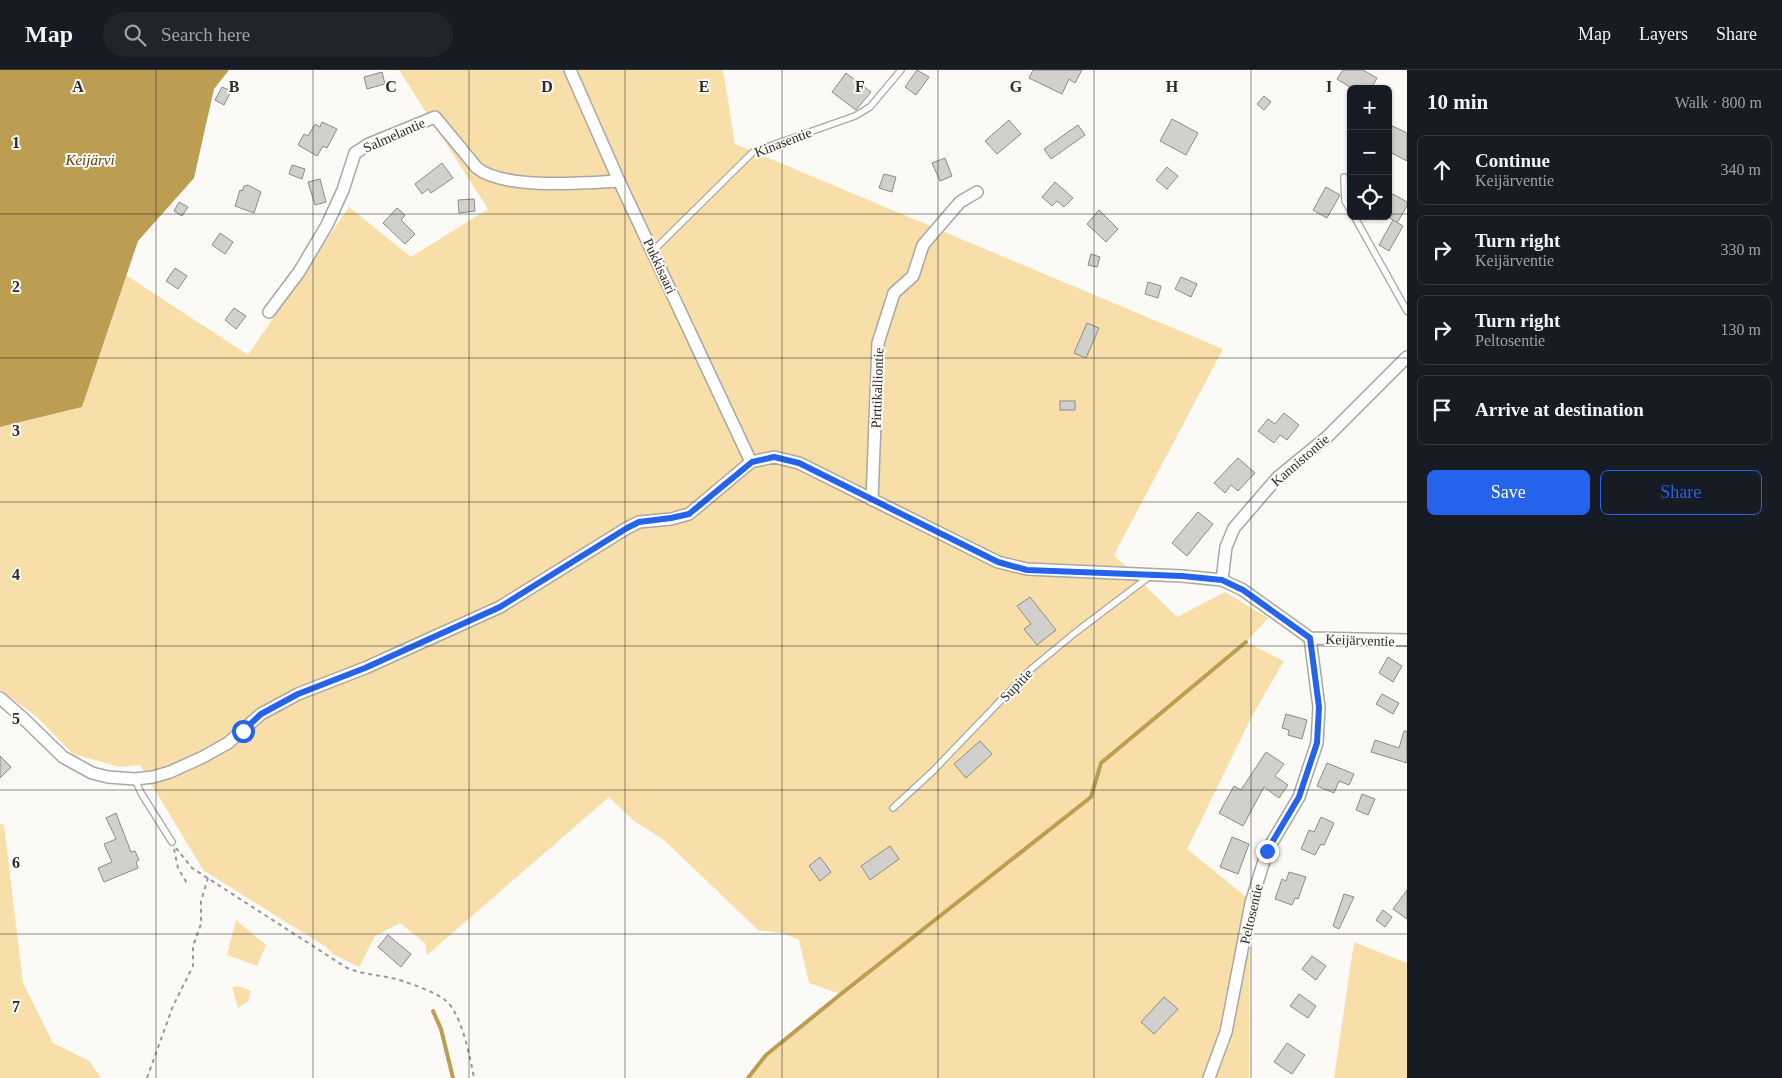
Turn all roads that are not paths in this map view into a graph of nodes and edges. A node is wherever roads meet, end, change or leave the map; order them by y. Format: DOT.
graph roads {
  1 [pos="570,70"];
  2 [pos="901,70"];
  3 [pos="1344,177"];
  4 [pos="619,181"];
  5 [pos="977,192"];
  6 [pos="1347,204"];
  7 [pos="1356,220"];
  8 [pos="653,251"];
  9 [pos="1407,311"];
  10 [pos="269,312"];
  11 [pos="1407,357"];
  12 [pos="752,462"];
  13 [pos="872,500"];
  14 [pos="1151,575"];
  15 [pos="1222,580"];
  16 [pos="1310,638"];
  17 [pos="1407,640"];
  18 [pos="0,698"];
  19 [pos="135,779"];
  20 [pos="893,808"];
  21 [pos="172,842"];
  22 [pos="1209,1078"];
  1 -- 4 [label="street, Pukkisaari"];
  2 -- 8 [label="lane, Kinasentie"];
  3 -- 6 [label="lane"];
  4 -- 8 [label="street, Pukkisaari"];
  4 -- 10 [label="street, Salmelantie"];
  5 -- 13 [label="street, Pirttikalliontie"];
  7 -- 9 [label="lane"];
  8 -- 12 [label="street, Pukkisaari"];
  11 -- 15 [label="street, Kannistontie"];
  12 -- 13 [label="street, Keijärventie"];
  12 -- 19 [label="street, Keijärventie"];
  13 -- 14 [label="street, Keijärventie"];
  14 -- 15 [label="street, Keijärventie"];
  14 -- 20 [label="lane, Supitie"];
  15 -- 16 [label="street, Keijärventie"];
  16 -- 17 [label="street, Keijärventie"];
  16 -- 22 [label="street, Peltosentie"];
  18 -- 19 [label="street, Keijärventie"];
  19 -- 21 [label="lane"];
}
